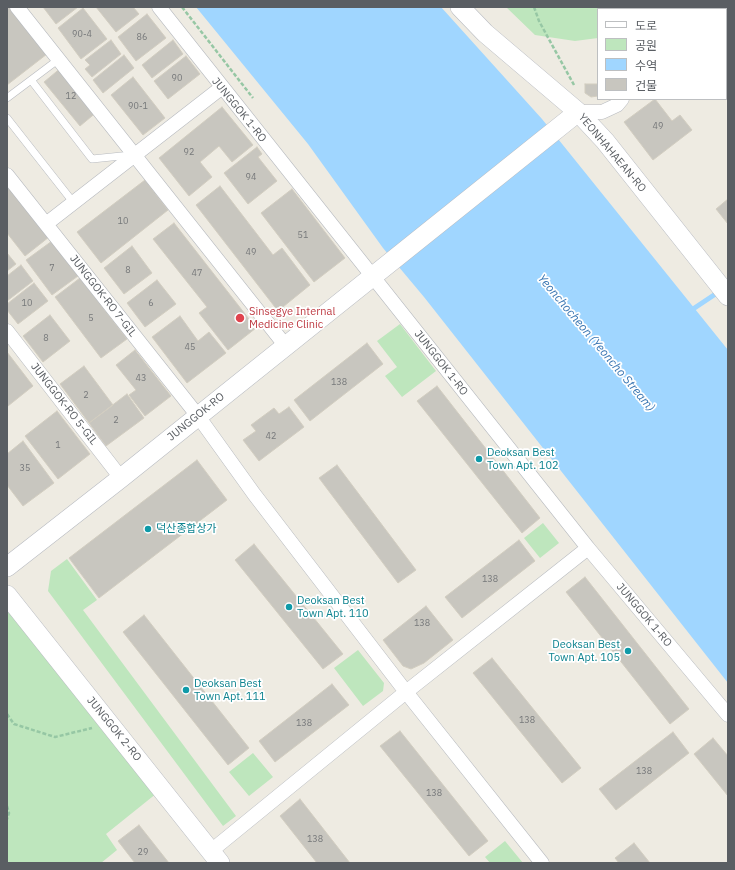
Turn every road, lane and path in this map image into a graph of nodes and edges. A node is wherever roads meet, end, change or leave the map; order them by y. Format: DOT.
graph roads {
  1 [pos="17,7"];
  2 [pos="159,7"];
  3 [pos="460,7"];
  4 [pos="534,7"];
  5 [pos="59,59"];
  6 [pos="31,80"];
  7 [pos="575,87"];
  8 [pos="221,88"];
  9 [pos="7,98"];
  10 [pos="621,100"];
  11 [pos="578,112"];
  12 [pos="7,118"];
  13 [pos="135,154"];
  14 [pos="7,176"];
  15 [pos="73,202"];
  16 [pos="46,224"];
  17 [pos="378,272"];
  18 [pos="728,296"];
  19 [pos="7,331"];
  20 [pos="285,345"];
  21 [pos="198,416"];
  22 [pos="121,478"];
  23 [pos="588,548"];
  24 [pos="7,567"];
  25 [pos="7,595"];
  26 [pos="406,692"];
  27 [pos="7,714"];
  28 [pos="728,715"];
  29 [pos="92,728"];
  30 [pos="7,806"];
  31 [pos="7,819"];
  32 [pos="215,857"];
  33 [pos="542,863"];
  1 -- 5 [label="street"];
  2 -- 8 [label="street, JUNGGOK 1-RO"];
  3 -- 11 [label="street, YEONHAHAEAN-RO"];
  4 -- 7 [label="path"];
  5 -- 6 [label="lane"];
  5 -- 13 [label="street"];
  6 -- 9 [label="lane"];
  6 -- 13 [label="lane"];
  8 -- 13 [label="street"];
  8 -- 17 [label="street, JUNGGOK 1-RO"];
  10 -- 11 [label="street"];
  11 -- 17 [label="street, JUNGGOK-RO"];
  11 -- 18 [label="street, YEONHAHAEAN-RO"];
  12 -- 15 [label="lane"];
  13 -- 15 [label="street"];
  13 -- 20 [label="street"];
  14 -- 16 [label="street, JUNGGOK-RO 7-GIL"];
  15 -- 16 [label="street"];
  16 -- 21 [label="street, JUNGGOK-RO 7-GIL"];
  17 -- 20 [label="street, JUNGGOK-RO"];
  17 -- 23 [label="street, JUNGGOK 1-RO"];
  19 -- 22 [label="street, JUNGGOK-RO 5-GIL"];
  20 -- 21 [label="street, JUNGGOK-RO"];
  21 -- 22 [label="street, JUNGGOK-RO"];
  21 -- 26 [label="street, JUNGGOK-RO 7-GIL"];
  22 -- 24 [label="street, JUNGGOK-RO"];
  23 -- 26 [label="street"];
  23 -- 28 [label="street, JUNGGOK 1-RO"];
  25 -- 32 [label="street, JUNGGOK 2-RO"];
  26 -- 32 [label="street"];
  26 -- 33 [label="street, JUNGGOK-RO 7-GIL"];
  27 -- 29 [label="path"];
  30 -- 31 [label="path"];
}
